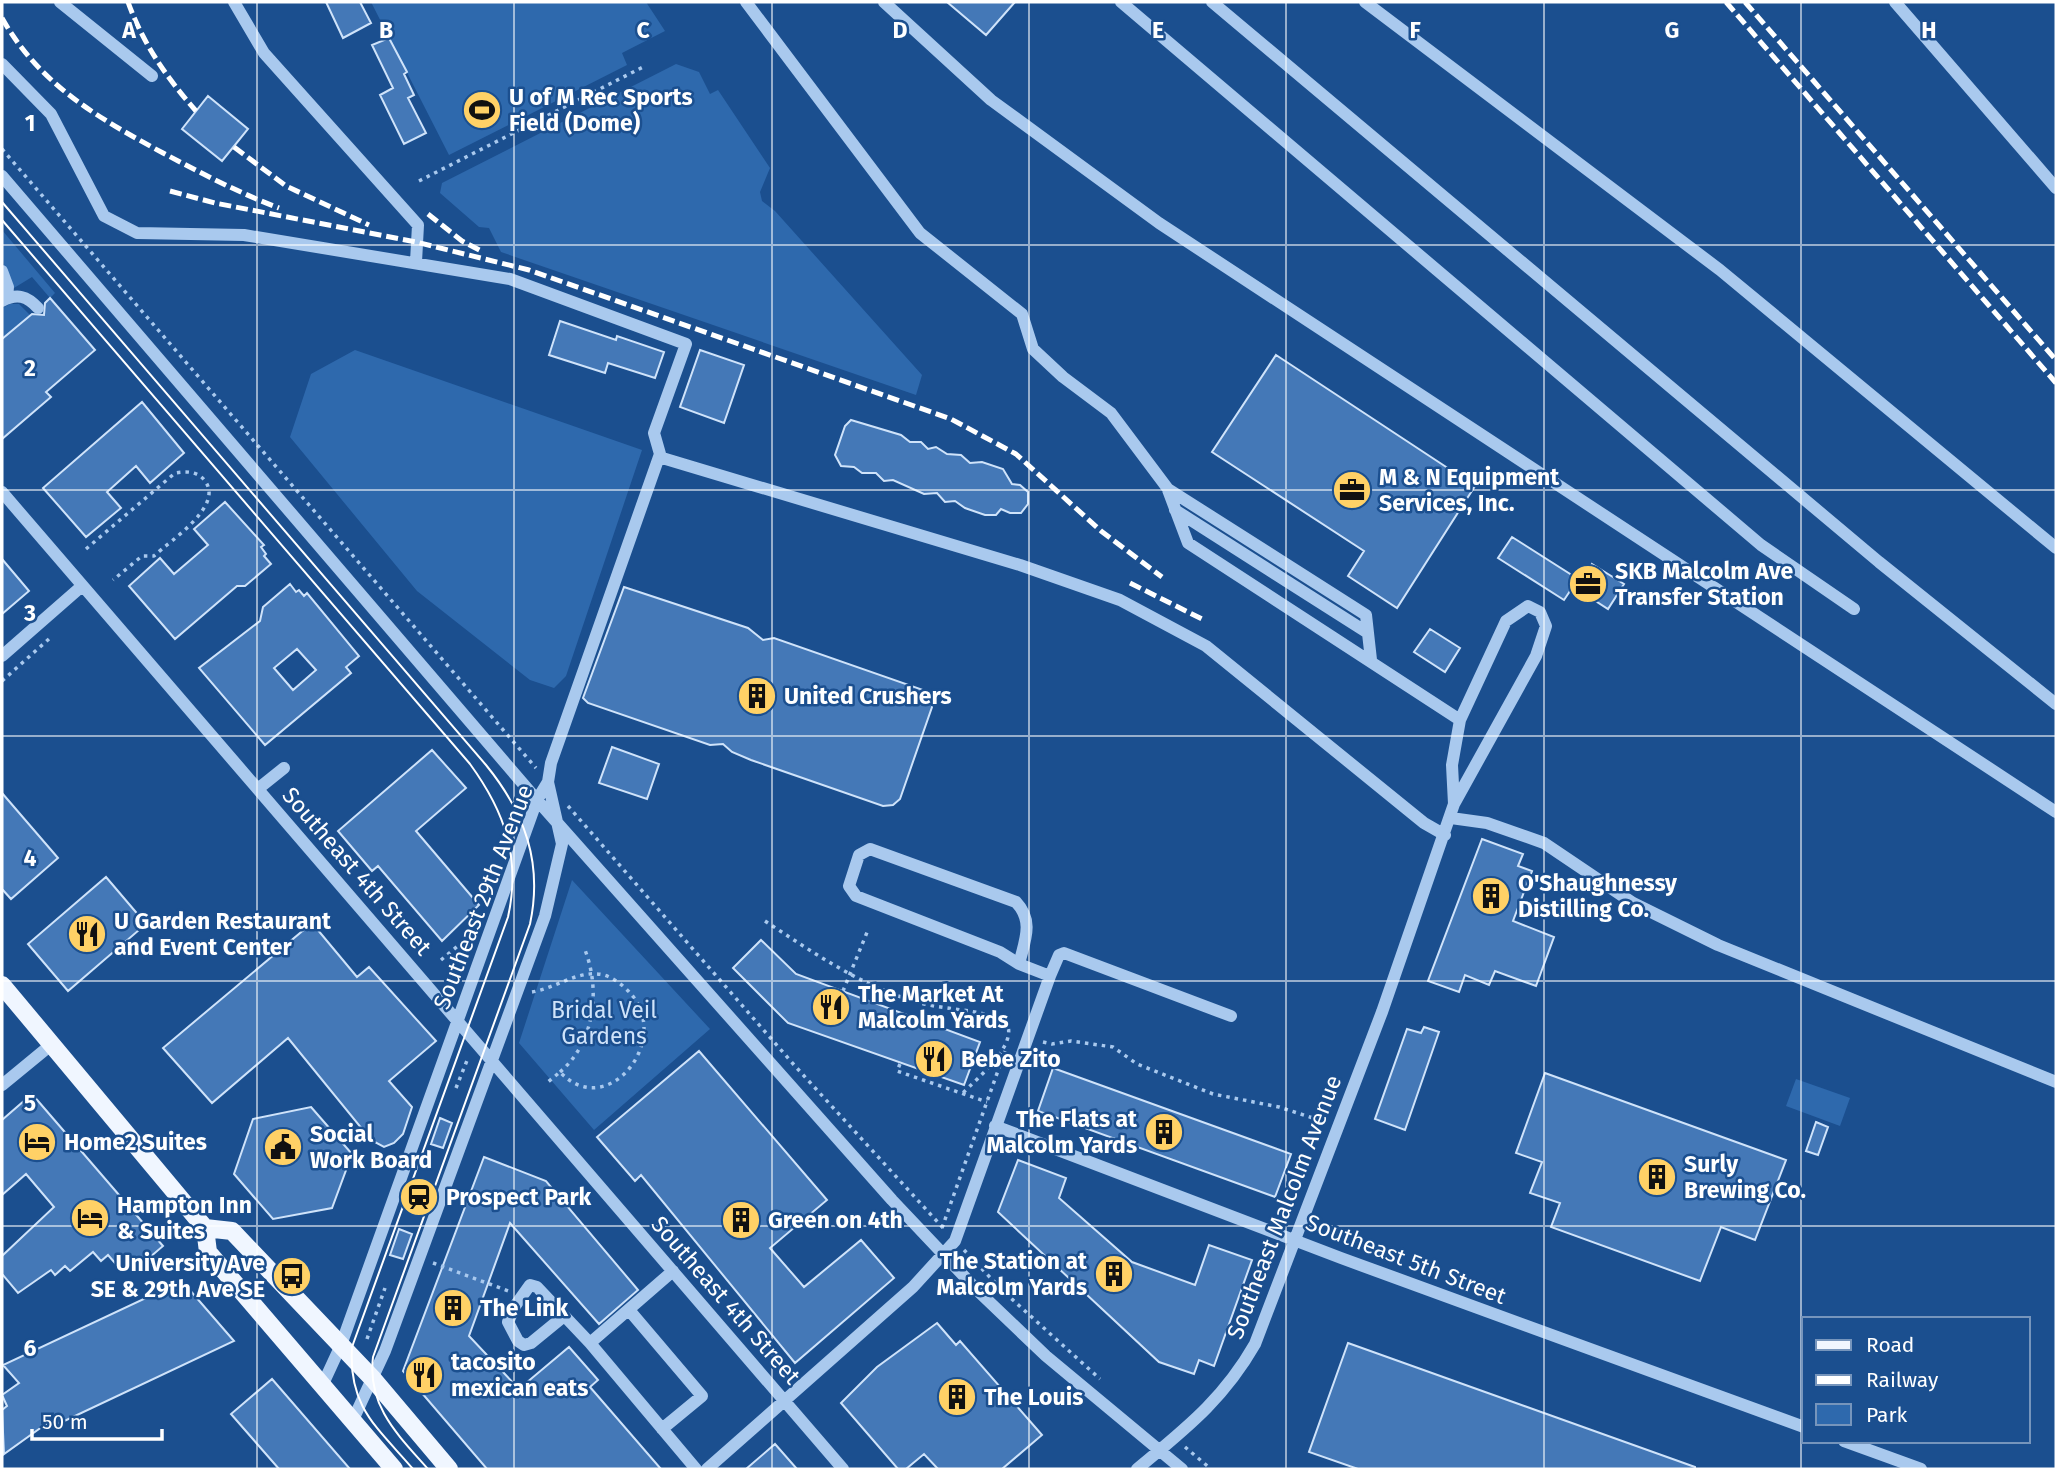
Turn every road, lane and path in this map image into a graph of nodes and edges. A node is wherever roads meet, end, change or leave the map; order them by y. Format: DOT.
graph roads {
  1 [pos="60,2"];
  2 [pos="234,2"];
  3 [pos="746,2"];
  4 [pos="884,2"];
  5 [pos="1121,2"];
  6 [pos="1212,2"];
  7 [pos="1365,2"];
  8 [pos="1895,2"];
  9 [pos="2,64"];
  10 [pos="643,67"];
  11 [pos="152,76"];
  12 [pos="2,149"];
  13 [pos="2,176"];
  14 [pos="419,181"];
  15 [pos="2056,188"];
  16 [pos="416,262"];
  17 [pos="2,271"];
  18 [pos="5,300"];
  19 [pos="38,308"];
  20 [pos="659,457"];
  21 [pos="1168,489"];
  22 [pos="2,492"];
  23 [pos="1175,510"];
  24 [pos="2056,548"];
  25 [pos="86,549"];
  26 [pos="113,580"];
  27 [pos="82,586"];
  28 [pos="1854,609"];
  29 [pos="1368,633"];
  30 [pos="50,638"];
  31 [pos="2,656"];
  32 [pos="1371,660"];
  33 [pos="2,681"];
  34 [pos="2056,704"];
  35 [pos="1460,720"];
  36 [pos="284,768"];
  37 [pos="548,782"];
  38 [pos="259,789"];
  39 [pos="537,800"];
  40 [pos="1454,804"];
  41 [pos="2056,812"];
  42 [pos="1451,818"];
  43 [pos="558,822"];
  44 [pos="1445,835"];
  45 [pos="765,921"];
  46 [pos="868,930"];
  47 [pos="474,933"];
  48 [pos="585,950"];
  49 [pos="441,960"];
  50 [pos="1019,964"];
  51 [pos="593,974"];
  52 [pos="849,975"];
  53 [pos="1049,976"];
  54 [pos="2,985"];
  55 [pos="843,991"];
  56 [pos="532,992"];
  57 [pos="1231,1016"];
  58 [pos="458,1021"];
  59 [pos="1043,1042"];
  60 [pos="52,1044"];
  61 [pos="1005,1049"];
  62 [pos="468,1058"];
  63 [pos="494,1060"];
  64 [pos="900,1064"];
  65 [pos="560,1073"];
  66 [pos="548,1082"];
  67 [pos="2056,1082"];
  68 [pos="2,1085"];
  69 [pos="456,1088"];
  70 [pos="962,1094"];
  71 [pos="986,1102"];
  72 [pos="1316,1119"];
  73 [pos="995,1126"];
  74 [pos="205,1228"];
  75 [pos="1296,1239"];
  76 [pos="967,1254"];
  77 [pos="943,1255"];
  78 [pos="433,1263"];
  79 [pos="673,1271"];
  80 [pos="385,1288"];
  81 [pos="522,1296"];
  82 [pos="629,1310"];
  83 [pos="564,1317"];
  84 [pos="358,1331"];
  85 [pos="367,1339"];
  86 [pos="590,1343"];
  87 [pos="341,1345"];
  88 [pos="377,1346"];
  89 [pos="373,1379"];
  90 [pos="1101,1380"];
  91 [pos="323,1384"];
  92 [pos="785,1400"];
  93 [pos="352,1422"];
  94 [pos="1802,1426"];
  95 [pos="662,1429"];
  96 [pos="1850,1443"];
  97 [pos="1159,1451"];
  98 [pos="1191,1451"];
  99 [pos="394,1469"];
  100 [pos="449,1469"];
  101 [pos="696,1469"];
  102 [pos="707,1469"];
  103 [pos="843,1469"];
  104 [pos="1137,1469"];
  105 [pos="1182,1469"];
  106 [pos="1211,1469"];
  107 [pos="1921,1469"];
  1 -- 11 [label="street"];
  2 -- 16 [label="street"];
  3 -- 21 [label="street"];
  4 -- 41 [label="street"];
  5 -- 28 [label="street"];
  6 -- 34 [label="street"];
  7 -- 24 [label="street"];
  8 -- 15 [label="street"];
  9 -- 16 [label="street"];
  10 -- 14 [label="path"];
  12 -- 37 [label="path"];
  13 -- 39 [label="street"];
  16 -- 20 [label="street"];
  17 -- 18 [label="street"];
  18 -- 19 [label="street"];
  20 -- 37 [label="street"];
  20 -- 44 [label="street"];
  21 -- 23 [label="street"];
  21 -- 29 [label="street"];
  22 -- 27 [label="street, Southeast 4th Street"];
  23 -- 29 [label="street"];
  23 -- 32 [label="street"];
  25 -- 26 [label="path"];
  27 -- 31 [label="street"];
  27 -- 38 [label="street, Southeast 4th Street"];
  29 -- 32 [label="street"];
  30 -- 33 [label="path"];
  32 -- 35 [label="street"];
  35 -- 40 [label="street"];
  35 -- 40 [label="street"];
  36 -- 38 [label="street"];
  37 -- 39 [label="street, Southeast 29th Avenue"];
  37 -- 43 [label="street, Southeast 29th Avenue"];
  37 -- 71 [label="path"];
  38 -- 58 [label="street, Southeast 4th Street"];
  39 -- 43 [label="street"];
  39 -- 58 [label="street, Southeast 29th Avenue"];
  40 -- 42 [label="street, Southeast Malcolm Avenue"];
  42 -- 44 [label="street, Southeast Malcolm Avenue"];
  42 -- 67 [label="street"];
  43 -- 63 [label="street, Southeast 29th Avenue"];
  43 -- 77 [label="street"];
  44 -- 75 [label="street, Southeast Malcolm Avenue"];
  45 -- 52 [label="path"];
  46 -- 52 [label="path"];
  47 -- 49 [label="path"];
  48 -- 51 [label="path"];
  50 -- 50 [label="street"];
  50 -- 53 [label="street"];
  51 -- 56 [label="path"];
  51 -- 65 [label="path"];
  51 -- 65 [label="path"];
  52 -- 55 [label="path"];
  52 -- 61 [label="path"];
  53 -- 57 [label="street"];
  53 -- 73 [label="street"];
  54 -- 60 [label="main road"];
  58 -- 63 [label="street, Southeast 4th Street"];
  58 -- 87 [label="street, Southeast 29th Avenue"];
  59 -- 72 [label="path"];
  60 -- 68 [label="street"];
  60 -- 74 [label="main road"];
  61 -- 70 [label="path"];
  61 -- 71 [label="path"];
  62 -- 69 [label="path"];
  63 -- 79 [label="street, Southeast 4th Street"];
  63 -- 89 [label="street, Southeast 29th Avenue"];
  64 -- 70 [label="path"];
  65 -- 66 [label="path"];
  70 -- 71 [label="path"];
  73 -- 75 [label="street, Southeast 5th Street"];
  73 -- 77 [label="street"];
  74 -- 87 [label="main road"];
  74 -- 91 [label="main road"];
  75 -- 94 [label="street, Southeast 5th Street"];
  75 -- 97 [label="street, Southeast Malcolm Avenue"];
  76 -- 90 [label="path"];
  77 -- 92 [label="street"];
  77 -- 97 [label="street"];
  78 -- 81 [label="path"];
  79 -- 82 [label="street"];
  79 -- 92 [label="street, Southeast 4th Street"];
  80 -- 85 [label="path"];
  81 -- 83 [label="street"];
  81 -- 83 [label="street"];
  82 -- 86 [label="street"];
  82 -- 95 [label="street"];
  83 -- 86 [label="street"];
  84 -- 85 [label="path"];
  85 -- 88 [label="path"];
  86 -- 95 [label="street"];
  87 -- 89 [label="main road"];
  87 -- 91 [label="street, Southeast 29th Avenue"];
  89 -- 93 [label="street, Southeast 29th Avenue"];
  89 -- 100 [label="main road"];
  91 -- 93 [label="main road"];
  92 -- 102 [label="street"];
  92 -- 103 [label="street, Southeast 4th Street"];
  93 -- 99 [label="main road"];
  95 -- 101 [label="street"];
  96 -- 107 [label="street"];
  97 -- 104 [label="street, Southeast Malcolm Avenue"];
  97 -- 105 [label="street"];
  98 -- 106 [label="path"];
}
